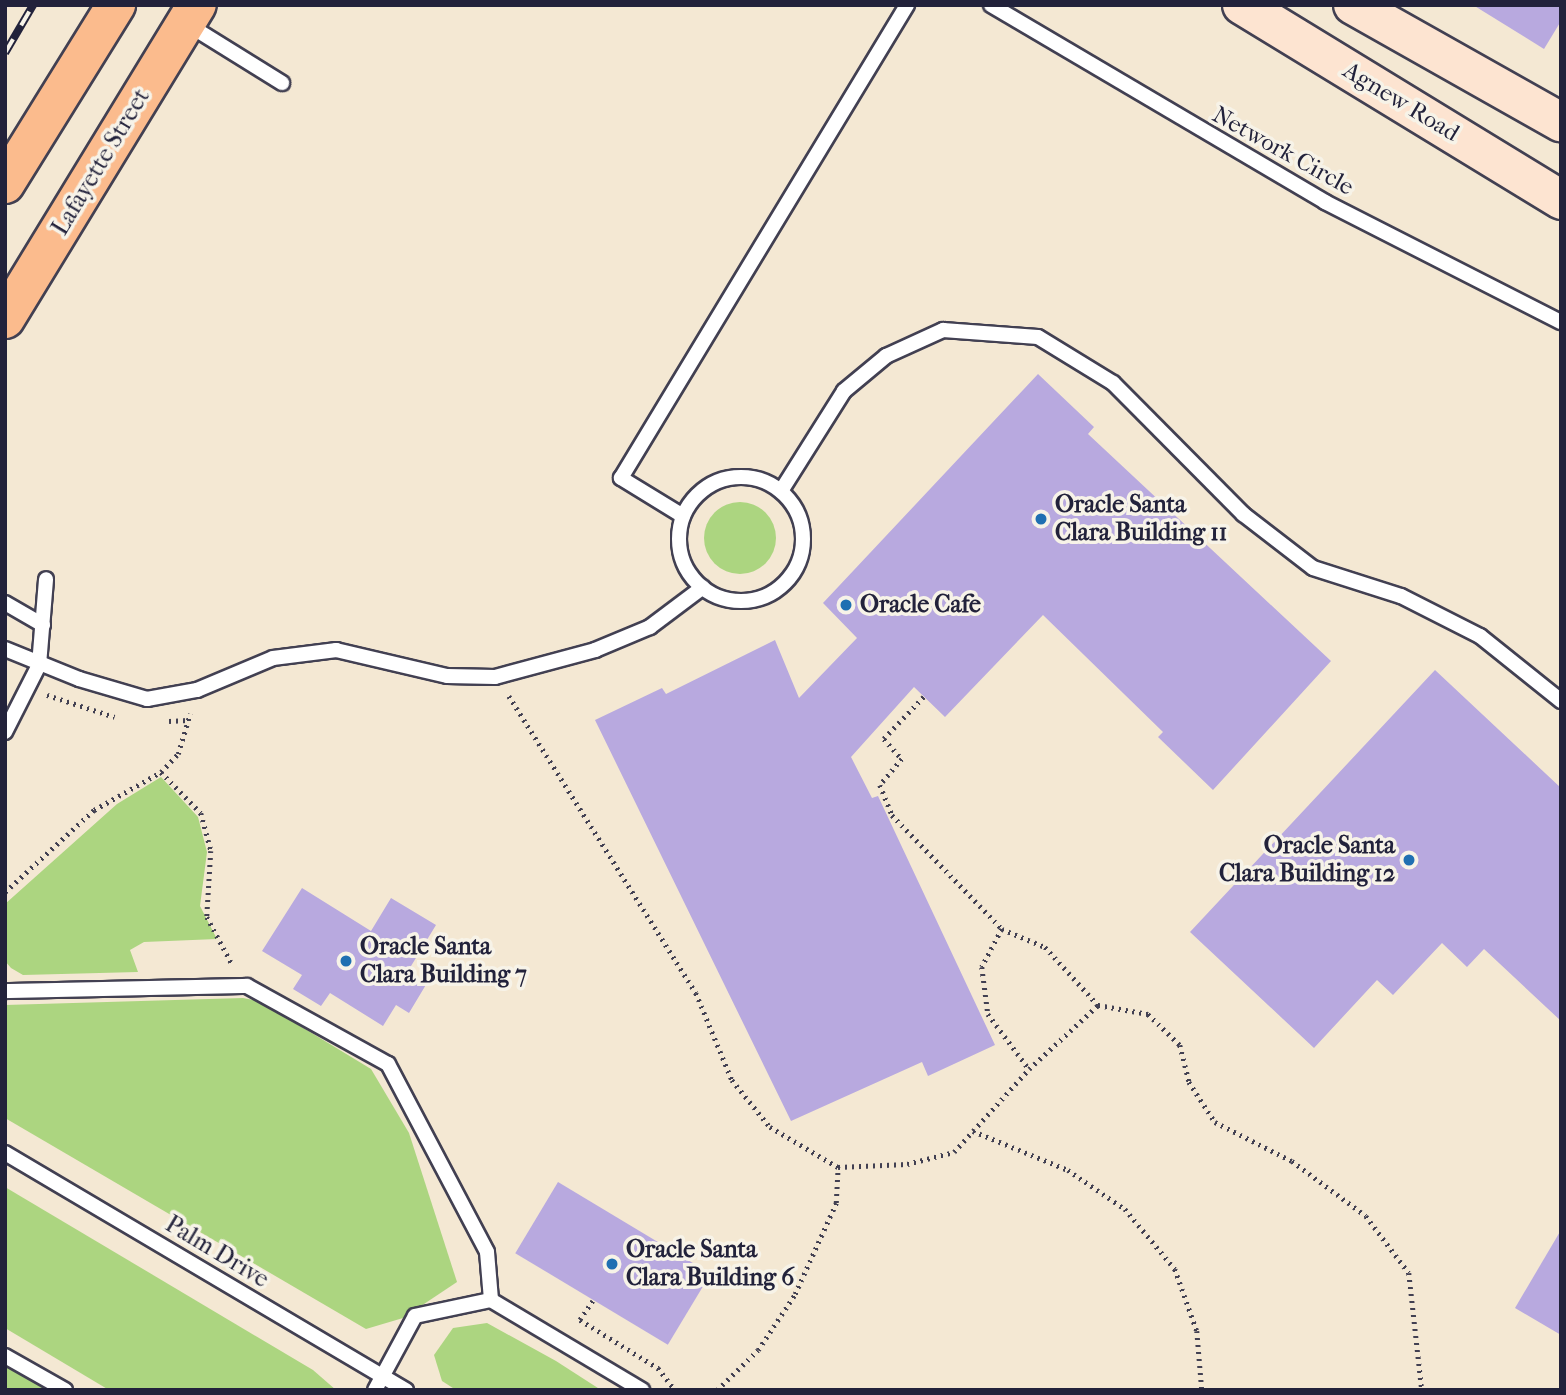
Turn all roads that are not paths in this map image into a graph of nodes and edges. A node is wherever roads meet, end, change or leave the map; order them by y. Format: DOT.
graph roads {
  1 [pos="116,5"];
  2 [pos="907,5"];
  3 [pos="991,5"];
  4 [pos="1242,5"];
  5 [pos="1353,5"];
  6 [pos="191,14"];
  7 [pos="282,83"];
  8 [pos="1558,114"];
  9 [pos="5,184"];
  10 [pos="1561,200"];
  11 [pos="5,319"];
  12 [pos="1561,322"];
  13 [pos="781,491"];
  14 [pos="683,516"];
  15 [pos="46,579"];
  16 [pos="703,587"];
  17 [pos="5,603"];
  18 [pos="43,625"];
  19 [pos="5,649"];
  20 [pos="39,665"];
  21 [pos="1561,701"];
  22 [pos="5,732"];
  23 [pos="5,991"];
  24 [pos="5,1153"];
  25 [pos="491,1300"];
  26 [pos="5,1356"];
  27 [pos="383,1376"];
  28 [pos="65,1390"];
  29 [pos="375,1390"];
  30 [pos="406,1390"];
  31 [pos="642,1390"];
  1 -- 9 [label="main road"];
  2 -- 14 [label="lane"];
  3 -- 12 [label="lane, Network Circle"];
  4 -- 10 [label="main road, Agnew Road"];
  5 -- 8 [label="main road"];
  6 -- 7 [label="lane"];
  6 -- 11 [label="main road, Lafayette Street"];
  13 -- 14 [label="lane"];
  13 -- 16 [label="lane"];
  13 -- 21 [label="lane"];
  14 -- 16 [label="lane"];
  15 -- 18 [label="lane"];
  16 -- 20 [label="lane"];
  17 -- 18 [label="lane"];
  18 -- 20 [label="lane"];
  19 -- 20 [label="lane"];
  20 -- 22 [label="lane"];
  23 -- 25 [label="lane"];
  24 -- 27 [label="lane, Palm Drive"];
  25 -- 27 [label="lane"];
  25 -- 31 [label="lane"];
  26 -- 28 [label="lane"];
  27 -- 29 [label="lane"];
  27 -- 30 [label="lane, Palm Drive"];
}
